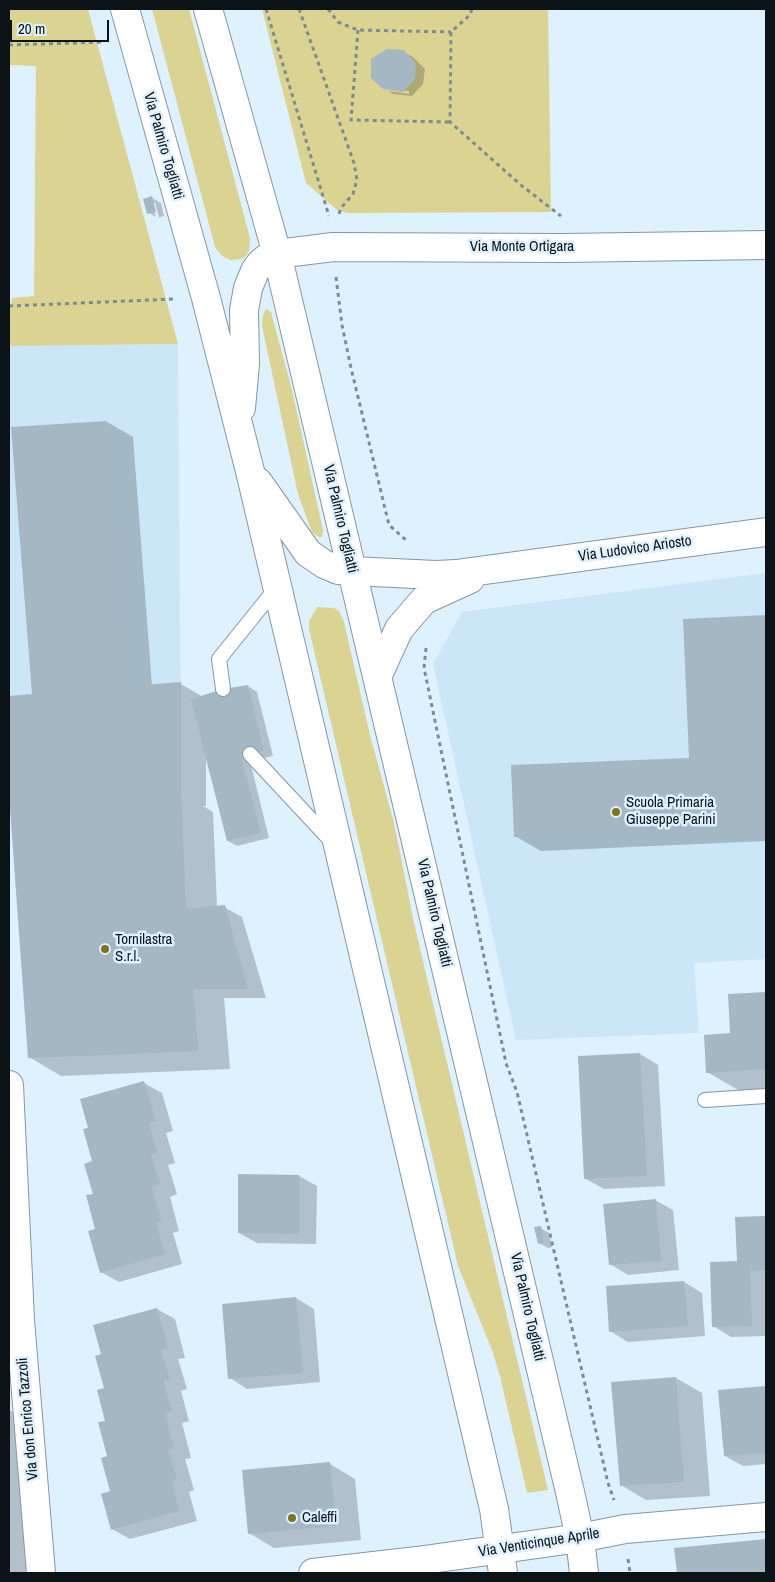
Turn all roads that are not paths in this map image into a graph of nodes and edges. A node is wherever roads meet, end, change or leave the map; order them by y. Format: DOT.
graph roads {
  1 [pos="125,9"];
  2 [pos="208,9"];
  3 [pos="766,245"];
  4 [pos="277,254"];
  5 [pos="239,428"];
  6 [pos="250,471"];
  7 [pos="766,532"];
  8 [pos="504,567"];
  9 [pos="352,571"];
  10 [pos="277,587"];
  11 [pos="378,675"];
  12 [pos="223,690"];
  13 [pos="250,754"];
  14 [pos="339,849"];
  15 [pos="9,1086"];
  16 [pos="766,1096"];
  17 [pos="705,1100"];
  18 [pos="766,1517"];
  19 [pos="580,1538"];
  20 [pos="502,1562"];
  21 [pos="41,1573"];
  22 [pos="313,1573"];
  23 [pos="584,1573"];
  1 -- 5 [label="street, Via Palmiro Togliatti"];
  2 -- 4 [label="street, Via Palmiro Togliatti"];
  3 -- 4 [label="street, Via Monte Ortigara"];
  4 -- 5 [label="street, Via Palmiro Togliatti"];
  4 -- 9 [label="street, Via Palmiro Togliatti"];
  5 -- 6 [label="street, Via Palmiro Togliatti"];
  6 -- 9 [label="street, Via Ludovico Ariosto"];
  6 -- 10 [label="street, Via Palmiro Togliatti"];
  7 -- 8 [label="street, Via Ludovico Ariosto"];
  8 -- 9 [label="street, Via Ludovico Ariosto"];
  8 -- 11 [label="street, Via Ludovico Ariosto"];
  9 -- 11 [label="street, Via Palmiro Togliatti"];
  10 -- 12 [label="lane"];
  10 -- 14 [label="street, Via Palmiro Togliatti"];
  11 -- 19 [label="street, Via Palmiro Togliatti"];
  13 -- 14 [label="lane"];
  14 -- 20 [label="street, Via Palmiro Togliatti"];
  15 -- 21 [label="street, Via don Enrico Tazzoli"];
  16 -- 17 [label="lane"];
  18 -- 19 [label="street, Via Venticinque Aprile"];
  19 -- 20 [label="street, Via Venticinque Aprile"];
  19 -- 23 [label="street, Via Palmiro Togliatti"];
  20 -- 22 [label="street, Via Venticinque Aprile"];
}
